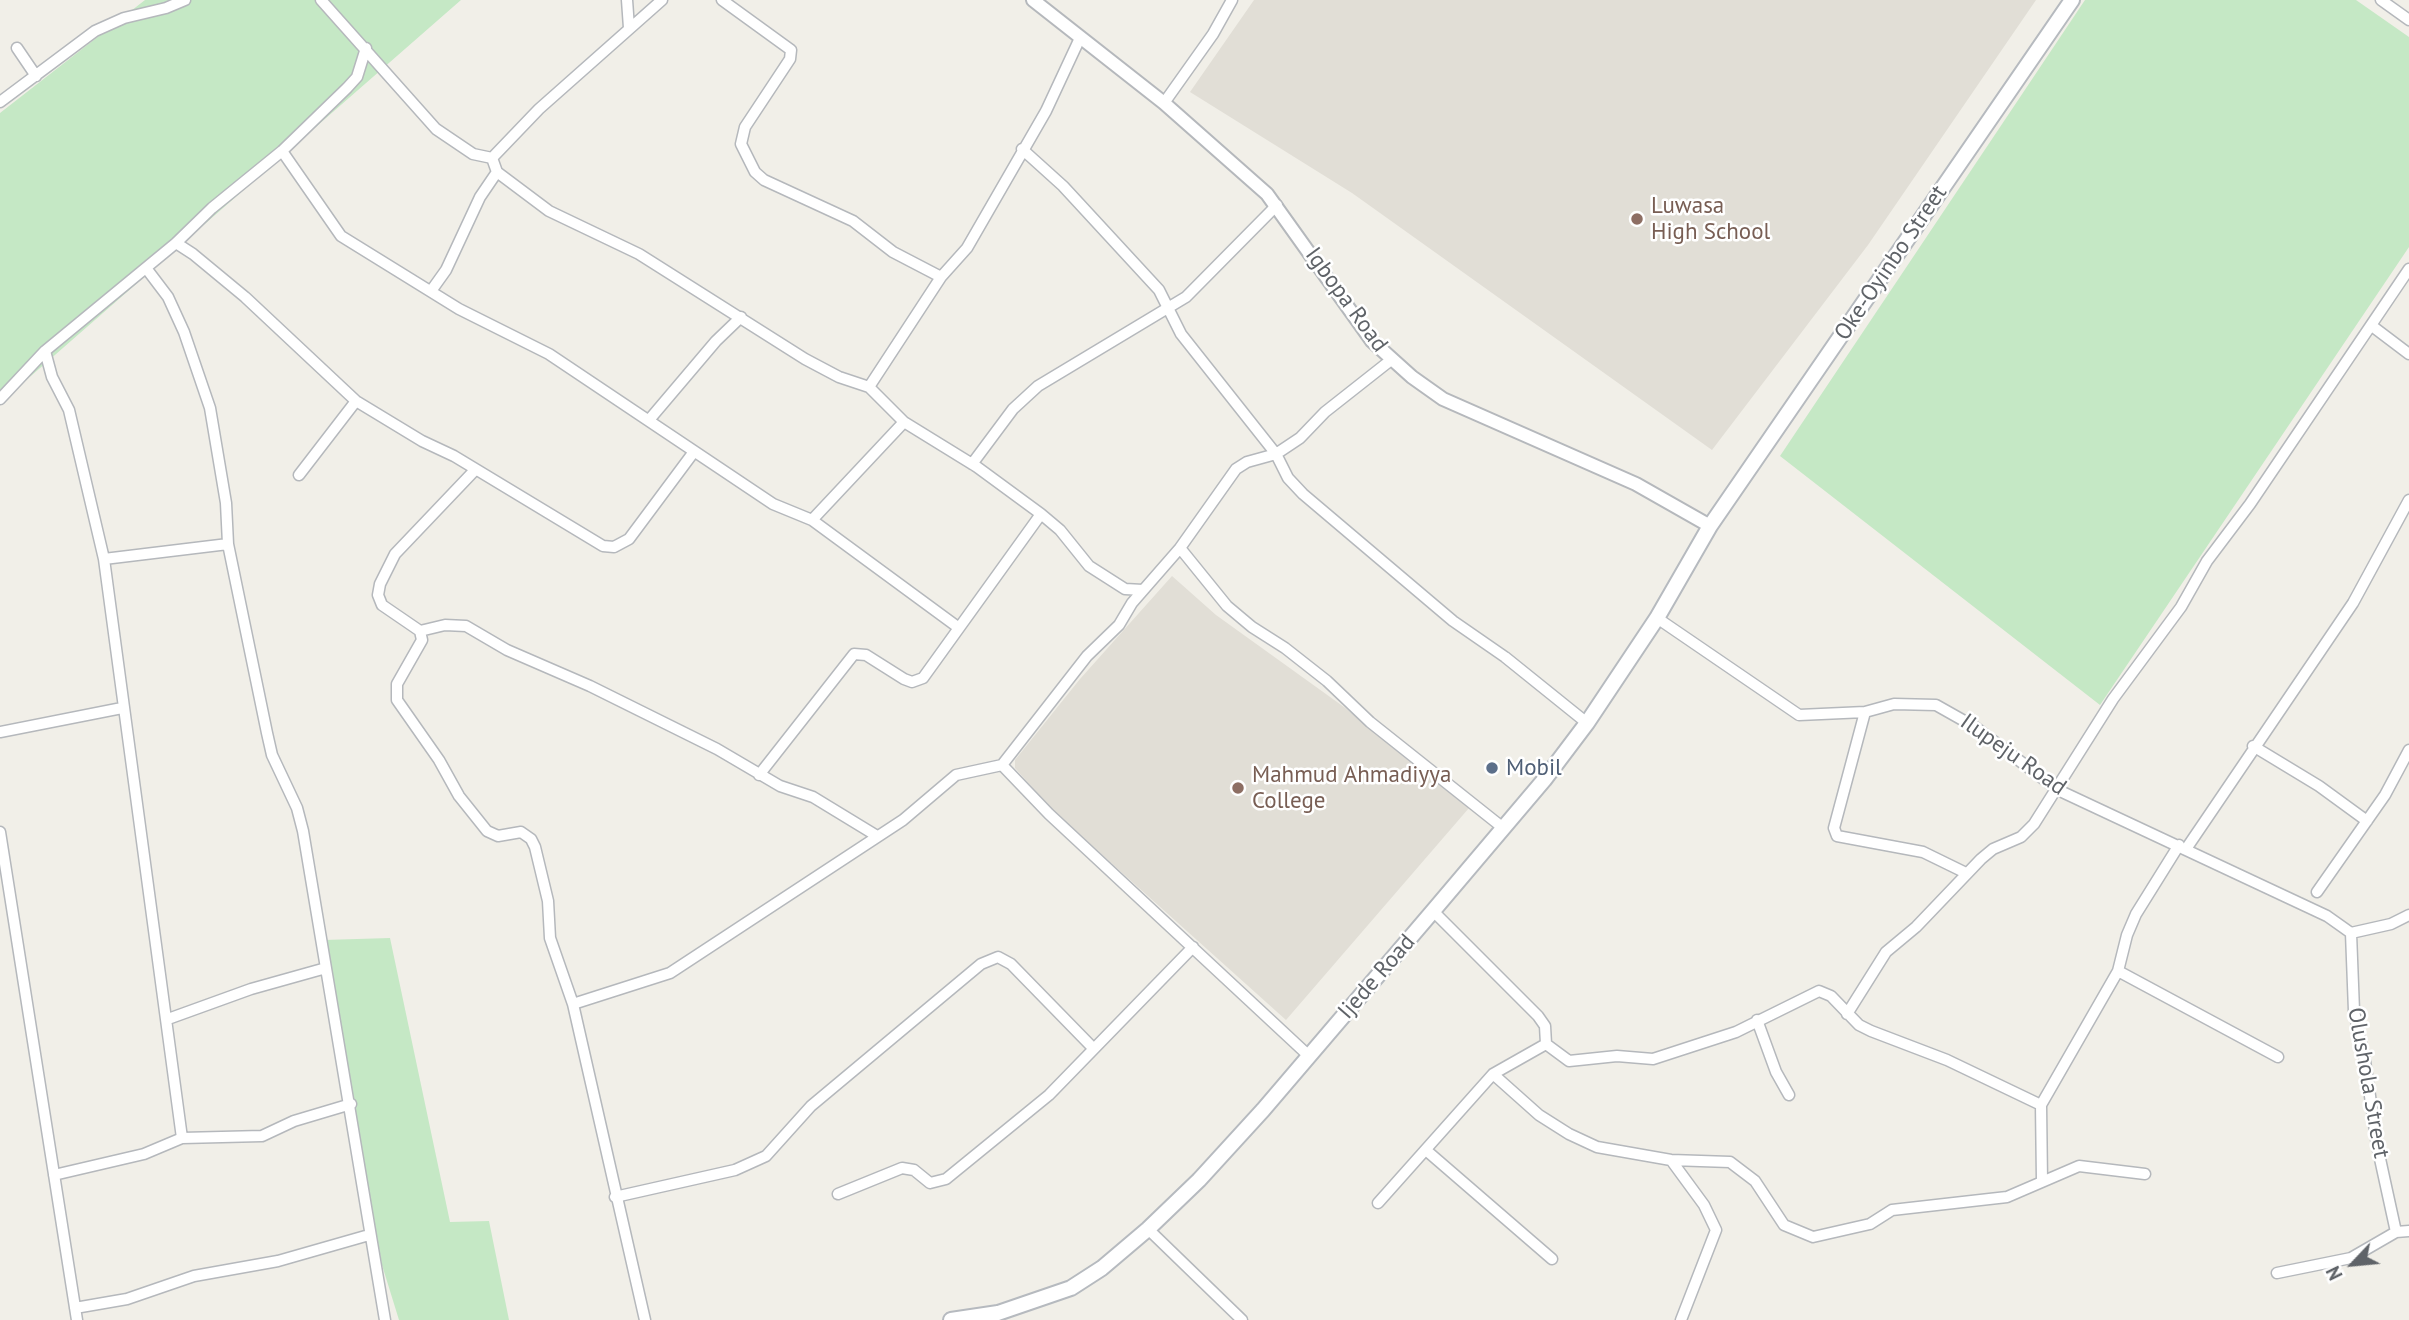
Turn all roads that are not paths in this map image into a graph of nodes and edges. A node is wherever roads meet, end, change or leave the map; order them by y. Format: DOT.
graph roads {
  1 [pos="185,0"];
  2 [pos="321,0"];
  3 [pos="627,0"];
  4 [pos="662,0"];
  5 [pos="722,0"];
  6 [pos="1033,0"];
  7 [pos="1232,0"];
  8 [pos="2071,0"];
  9 [pos="2381,0"];
  10 [pos="164,4"];
  11 [pos="2407,14"];
  12 [pos="629,28"];
  13 [pos="1080,38"];
  14 [pos="17,48"];
  15 [pos="366,48"];
  16 [pos="36,76"];
  17 [pos="0,102"];
  18 [pos="1164,103"];
  19 [pos="1022,149"];
  20 [pos="282,151"];
  21 [pos="492,158"];
  22 [pos="497,172"];
  23 [pos="1277,205"];
  24 [pos="176,243"];
  25 [pos="146,268"];
  26 [pos="2409,269"];
  27 [pos="941,277"];
  28 [pos="431,291"];
  29 [pos="1168,306"];
  30 [pos="741,317"];
  31 [pos="2372,326"];
  32 [pos="44,351"];
  33 [pos="2409,354"];
  34 [pos="1391,360"];
  35 [pos="869,387"];
  36 [pos="0,399"];
  37 [pos="356,401"];
  38 [pos="649,420"];
  39 [pos="904,422"];
  40 [pos="693,453"];
  41 [pos="1276,454"];
  42 [pos="972,464"];
  43 [pos="475,470"];
  44 [pos="299,475"];
  45 [pos="2409,500"];
  46 [pos="1041,514"];
  47 [pos="812,520"];
  48 [pos="1710,526"];
  49 [pos="228,544"];
  50 [pos="1180,548"];
  51 [pos="104,559"];
  52 [pos="1125,589"];
  53 [pos="1143,590"];
  54 [pos="1132,603"];
  55 [pos="1657,618"];
  56 [pos="959,628"];
  57 [pos="420,631"];
  58 [pos="122,708"];
  59 [pos="1864,712"];
  60 [pos="1587,723"];
  61 [pos="0,732"];
  62 [pos="2253,746"];
  63 [pos="2409,750"];
  64 [pos="1002,765"];
  65 [pos="760,775"];
  66 [pos="2058,790"];
  67 [pos="2367,821"];
  68 [pos="1502,827"];
  69 [pos="0,832"];
  70 [pos="877,836"];
  71 [pos="2182,847"];
  72 [pos="1966,873"];
  73 [pos="2318,892"];
  74 [pos="1433,911"];
  75 [pos="2409,915"];
  76 [pos="2351,933"];
  77 [pos="1193,947"];
  78 [pos="326,968"];
  79 [pos="2118,971"];
  80 [pos="573,1004"];
  81 [pos="1847,1014"];
  82 [pos="168,1019"];
  83 [pos="1757,1020"];
  84 [pos="1546,1044"];
  85 [pos="1093,1048"];
  86 [pos="1309,1056"];
  87 [pos="2278,1057"];
  88 [pos="1493,1074"];
  89 [pos="1789,1096"];
  90 [pos="351,1104"];
  91 [pos="2041,1105"];
  92 [pos="182,1138"];
  93 [pos="1427,1151"];
  94 [pos="1671,1160"];
  95 [pos="2145,1174"];
  96 [pos="54,1175"];
  97 [pos="2042,1181"];
  98 [pos="838,1194"];
  99 [pos="615,1197"];
  100 [pos="1378,1203"];
  101 [pos="1148,1229"];
  102 [pos="2409,1231"];
  103 [pos="2396,1232"];
  104 [pos="369,1235"];
  105 [pos="1552,1259"];
  106 [pos="2277,1273"];
  107 [pos="75,1308"];
  108 [pos="999,1317"];
  109 [pos="77,1320"];
  110 [pos="385,1320"];
  111 [pos="645,1320"];
  112 [pos="951,1320"];
  113 [pos="1242,1320"];
  114 [pos="1681,1320"];
  1 -- 10 [label="street"];
  2 -- 15 [label="street"];
  3 -- 12 [label="street"];
  4 -- 12 [label="street"];
  5 -- 27 [label="street"];
  6 -- 13 [label="street, Igbopa Road"];
  7 -- 18 [label="street"];
  8 -- 48 [label="main road, Oke-Oyinbo Street"];
  9 -- 11 [label="street"];
  10 -- 16 [label="street"];
  12 -- 21 [label="street"];
  13 -- 18 [label="street, Igbopa Road"];
  13 -- 19 [label="street"];
  14 -- 16 [label="street"];
  15 -- 20 [label="street"];
  15 -- 21 [label="street"];
  16 -- 17 [label="street"];
  18 -- 23 [label="street, Igbopa Road"];
  19 -- 27 [label="street"];
  19 -- 29 [label="street"];
  20 -- 24 [label="street"];
  20 -- 28 [label="street"];
  21 -- 22 [label="street"];
  22 -- 28 [label="street"];
  22 -- 30 [label="street"];
  23 -- 29 [label="street"];
  23 -- 34 [label="street, Igbopa Road"];
  24 -- 25 [label="street"];
  24 -- 37 [label="street"];
  25 -- 32 [label="street"];
  25 -- 49 [label="street"];
  26 -- 31 [label="street"];
  27 -- 35 [label="street"];
  28 -- 38 [label="street"];
  29 -- 41 [label="street"];
  29 -- 42 [label="street"];
  30 -- 35 [label="street"];
  30 -- 38 [label="street"];
  31 -- 33 [label="street"];
  31 -- 66 [label="street"];
  32 -- 36 [label="street"];
  32 -- 51 [label="street"];
  34 -- 41 [label="street"];
  34 -- 48 [label="street, Igbopa Road"];
  35 -- 39 [label="street"];
  37 -- 43 [label="street"];
  37 -- 44 [label="street"];
  38 -- 40 [label="street"];
  39 -- 42 [label="street"];
  39 -- 47 [label="street"];
  40 -- 43 [label="street"];
  40 -- 47 [label="street"];
  41 -- 50 [label="street"];
  41 -- 60 [label="street"];
  42 -- 46 [label="street"];
  43 -- 57 [label="street"];
  45 -- 62 [label="street"];
  46 -- 52 [label="street"];
  46 -- 56 [label="street"];
  47 -- 56 [label="street"];
  48 -- 55 [label="main road, Ijede Road"];
  49 -- 51 [label="street"];
  49 -- 78 [label="street"];
  50 -- 53 [label="street"];
  50 -- 68 [label="street"];
  51 -- 58 [label="street"];
  52 -- 53 [label="street"];
  52 -- 54 [label="street"];
  53 -- 54 [label="street"];
  54 -- 64 [label="street"];
  55 -- 59 [label="street, Ilupeju Road"];
  55 -- 60 [label="main road, Ijede Road"];
  56 -- 65 [label="street"];
  57 -- 65 [label="street"];
  57 -- 80 [label="street"];
  58 -- 61 [label="street"];
  58 -- 82 [label="street"];
  59 -- 66 [label="street, Ilupeju Road"];
  59 -- 72 [label="street"];
  60 -- 68 [label="main road, Ijede Road"];
  62 -- 67 [label="street"];
  62 -- 71 [label="street"];
  63 -- 67 [label="street"];
  64 -- 70 [label="street"];
  64 -- 77 [label="street"];
  65 -- 70 [label="street"];
  66 -- 71 [label="street, Ilupeju Road"];
  66 -- 72 [label="street"];
  67 -- 73 [label="street"];
  68 -- 74 [label="main road, Ijede Road"];
  69 -- 96 [label="street"];
  70 -- 80 [label="street"];
  71 -- 76 [label="street, Ilupeju Road"];
  71 -- 79 [label="street"];
  72 -- 81 [label="street"];
  74 -- 84 [label="street"];
  74 -- 86 [label="main road, Ijede Road"];
  75 -- 76 [label="street"];
  76 -- 103 [label="street, Olushola Street"];
  77 -- 85 [label="street"];
  77 -- 86 [label="street"];
  78 -- 82 [label="street"];
  78 -- 90 [label="street"];
  79 -- 87 [label="street"];
  79 -- 91 [label="street"];
  80 -- 99 [label="street"];
  81 -- 83 [label="street"];
  81 -- 91 [label="street"];
  82 -- 92 [label="street"];
  83 -- 84 [label="street"];
  83 -- 89 [label="street"];
  84 -- 88 [label="street"];
  85 -- 98 [label="street"];
  85 -- 99 [label="street"];
  86 -- 101 [label="main road, Ijede Road"];
  88 -- 93 [label="street"];
  88 -- 94 [label="street"];
  90 -- 92 [label="street"];
  90 -- 104 [label="street"];
  91 -- 97 [label="street"];
  92 -- 96 [label="street"];
  93 -- 100 [label="street"];
  93 -- 105 [label="street"];
  94 -- 97 [label="street"];
  94 -- 114 [label="street"];
  95 -- 97 [label="street"];
  96 -- 107 [label="street"];
  99 -- 111 [label="street"];
  101 -- 108 [label="main road, Ijede Road"];
  101 -- 113 [label="street"];
  102 -- 103 [label="street"];
  103 -- 106 [label="street"];
  104 -- 107 [label="street"];
  104 -- 110 [label="street"];
  107 -- 109 [label="street"];
  108 -- 112 [label="main road, Ijede Road"];
}
